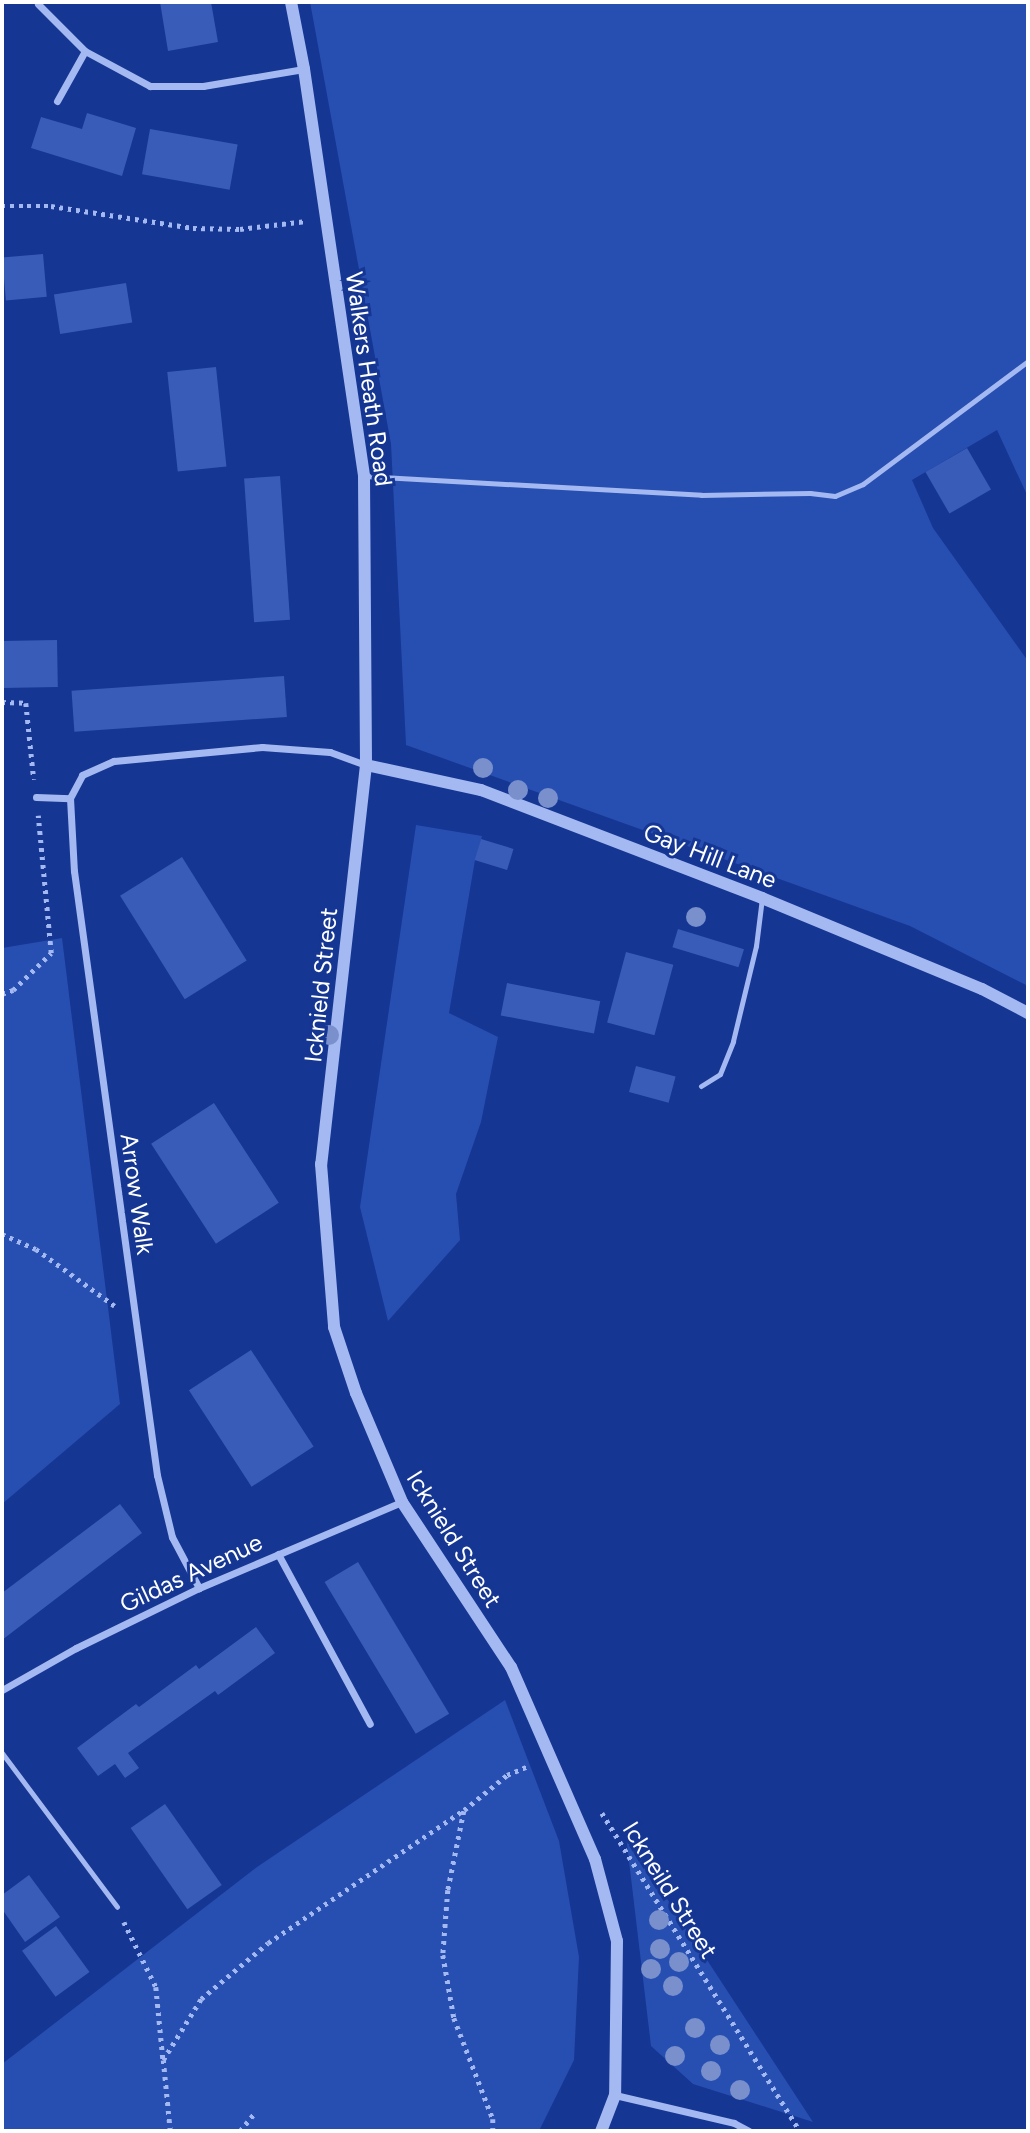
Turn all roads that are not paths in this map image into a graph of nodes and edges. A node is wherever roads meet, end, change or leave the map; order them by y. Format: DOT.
graph roads {
  1 [pos="290,2"];
  2 [pos="38,4"];
  3 [pos="85,51"];
  4 [pos="304,69"];
  5 [pos="57,101"];
  6 [pos="1028,361"];
  7 [pos="364,475"];
  8 [pos="366,765"];
  9 [pos="36,797"];
  10 [pos="70,798"];
  11 [pos="762,898"];
  12 [pos="1028,1013"];
  13 [pos="701,1086"];
  14 [pos="402,1502"];
  15 [pos="278,1554"];
  16 [pos="200,1588"];
  17 [pos="2,1690"];
  18 [pos="370,1724"];
  19 [pos="2,1754"];
  20 [pos="117,1907"];
  21 [pos="615,2095"];
  22 [pos="601,2131"];
  23 [pos="749,2131"];
  1 -- 4 [label="street, Walkers Heath Road"];
  2 -- 3 [label="street"];
  3 -- 4 [label="street"];
  3 -- 5 [label="street"];
  4 -- 7 [label="street, Walkers Heath Road"];
  6 -- 7 [label="lane"];
  7 -- 8 [label="street, Walkers Heath Road"];
  8 -- 10 [label="street"];
  8 -- 11 [label="street, Gay Hill Lane"];
  8 -- 14 [label="street, Icknield Street"];
  9 -- 10 [label="street"];
  10 -- 16 [label="street, Arrow Walk"];
  11 -- 12 [label="street, Gay Hill Lane"];
  11 -- 13 [label="lane"];
  14 -- 15 [label="street, Gildas Avenue"];
  14 -- 21 [label="street, Icknield Street"];
  15 -- 16 [label="street, Gildas Avenue"];
  15 -- 18 [label="street"];
  16 -- 17 [label="street, Gildas Avenue"];
  19 -- 20 [label="lane"];
  21 -- 22 [label="street"];
  21 -- 23 [label="street"];
}
